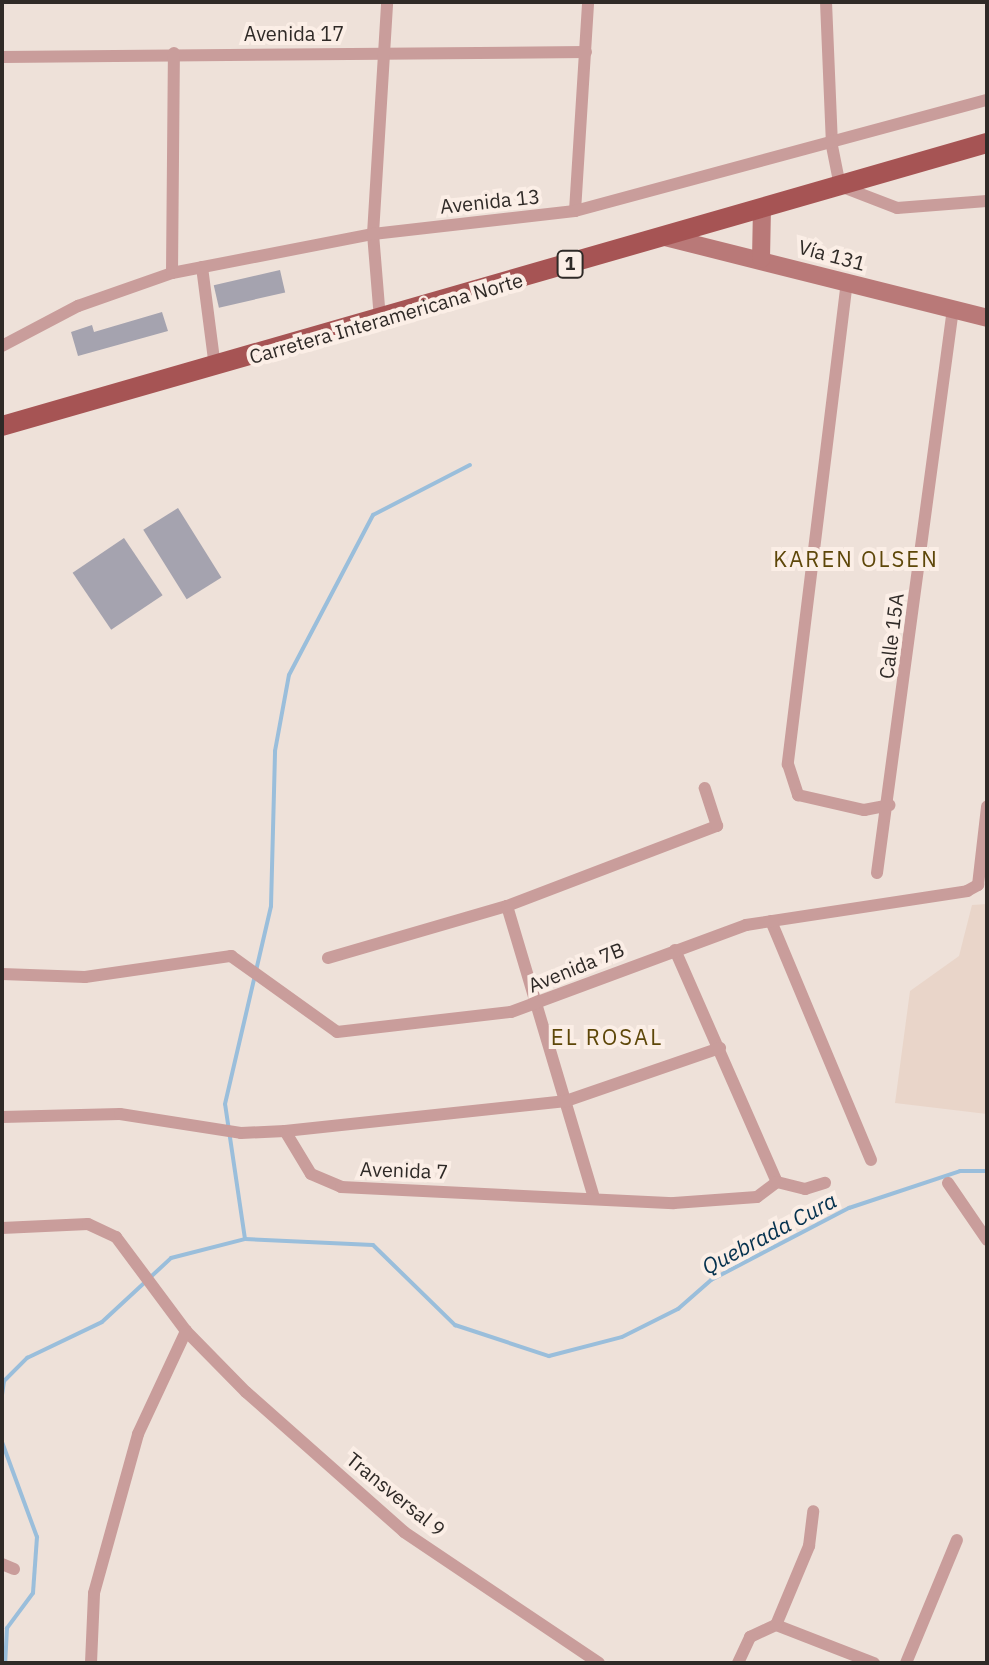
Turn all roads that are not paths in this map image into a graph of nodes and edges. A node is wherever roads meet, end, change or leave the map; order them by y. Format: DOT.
graph roads {
  1 [pos="387,2"];
  2 [pos="588,2"];
  3 [pos="826,2"];
  4 [pos="586,52"];
  5 [pos="174,53"];
  6 [pos="384,53"];
  7 [pos="2,57"];
  8 [pos="987,100"];
  9 [pos="987,143"];
  10 [pos="832,146"];
  11 [pos="840,186"];
  12 [pos="987,201"];
  13 [pos="575,211"];
  14 [pos="761,215"];
  15 [pos="373,234"];
  16 [pos="665,237"];
  17 [pos="761,259"];
  18 [pos="202,267"];
  19 [pos="172,273"];
  20 [pos="847,281"];
  21 [pos="953,309"];
  22 [pos="987,318"];
  23 [pos="380,319"];
  24 [pos="2,346"];
  25 [pos="215,367"];
  26 [pos="137,389"];
  27 [pos="2,410"];
  28 [pos="2,426"];
  29 [pos="705,788"];
  30 [pos="890,805"];
  31 [pos="987,807"];
  32 [pos="877,873"];
  33 [pos="507,906"];
  34 [pos="771,921"];
  35 [pos="675,950"];
  36 [pos="328,958"];
  37 [pos="2,974"];
  38 [pos="539,1004"];
  39 [pos="720,1048"];
  40 [pos="566,1101"];
  41 [pos="2,1117"];
  42 [pos="285,1131"];
  43 [pos="871,1160"];
  44 [pos="777,1182"];
  45 [pos="825,1183"];
  46 [pos="948,1183"];
  47 [pos="594,1198"];
  48 [pos="2,1228"];
  49 [pos="987,1240"];
  50 [pos="186,1331"];
  51 [pos="813,1511"];
  52 [pos="957,1540"];
  53 [pos="776,1625"];
  54 [pos="91,1663"];
  55 [pos="599,1663"];
  56 [pos="738,1663"];
  57 [pos="874,1663"];
  58 [pos="906,1663"];
  1 -- 6 [label="street"];
  2 -- 4 [label="street"];
  3 -- 10 [label="street"];
  4 -- 6 [label="street, Avenida 17"];
  4 -- 13 [label="street"];
  5 -- 6 [label="street, Avenida 17"];
  5 -- 7 [label="street, Avenida 17"];
  5 -- 19 [label="street"];
  6 -- 15 [label="street"];
  8 -- 10 [label="street, Avenida 13"];
  9 -- 11 [label="highway, Carretera Interamericana Norte / 1"];
  10 -- 11 [label="street"];
  10 -- 13 [label="street, Avenida 13"];
  11 -- 12 [label="street"];
  11 -- 14 [label="highway, Carretera Interamericana Norte / 1"];
  13 -- 15 [label="street, Avenida 13"];
  14 -- 16 [label="highway, Carretera Interamericana Norte / 1"];
  14 -- 17 [label="main road"];
  15 -- 18 [label="street, Avenida 13"];
  15 -- 23 [label="street"];
  16 -- 17 [label="main road, Vía 131"];
  16 -- 23 [label="highway, Carretera Interamericana Norte / 1"];
  17 -- 20 [label="main road, Vía 131"];
  18 -- 19 [label="street, Avenida 13"];
  18 -- 25 [label="street"];
  19 -- 24 [label="street, Avenida 13"];
  20 -- 21 [label="main road, Vía 131"];
  20 -- 30 [label="street"];
  21 -- 22 [label="main road, Vía 131"];
  21 -- 30 [label="street, Calle 15A"];
  23 -- 25 [label="highway, Carretera Interamericana Norte / 1"];
  25 -- 26 [label="highway, 1"];
  26 -- 27 [label="highway"];
  26 -- 28 [label="highway, 1"];
  29 -- 33 [label="street"];
  30 -- 32 [label="street, Calle 15A"];
  31 -- 34 [label="street, Avenida 7B"];
  33 -- 36 [label="street"];
  33 -- 38 [label="street"];
  34 -- 35 [label="street, Avenida 7B"];
  34 -- 43 [label="street"];
  35 -- 38 [label="street, Avenida 7B"];
  35 -- 39 [label="street"];
  37 -- 38 [label="street, Avenida 7B"];
  38 -- 40 [label="street"];
  39 -- 40 [label="street"];
  39 -- 44 [label="street"];
  40 -- 42 [label="street"];
  40 -- 47 [label="street"];
  41 -- 42 [label="street"];
  42 -- 47 [label="street, Avenida 7"];
  44 -- 45 [label="street, Avenida 7"];
  44 -- 47 [label="street, Avenida 7"];
  46 -- 49 [label="street"];
  48 -- 50 [label="street, Transversal 9"];
  50 -- 54 [label="street"];
  50 -- 55 [label="street, Transversal 9"];
  51 -- 53 [label="street"];
  52 -- 58 [label="street"];
  53 -- 56 [label="street"];
  53 -- 57 [label="street"];
}
